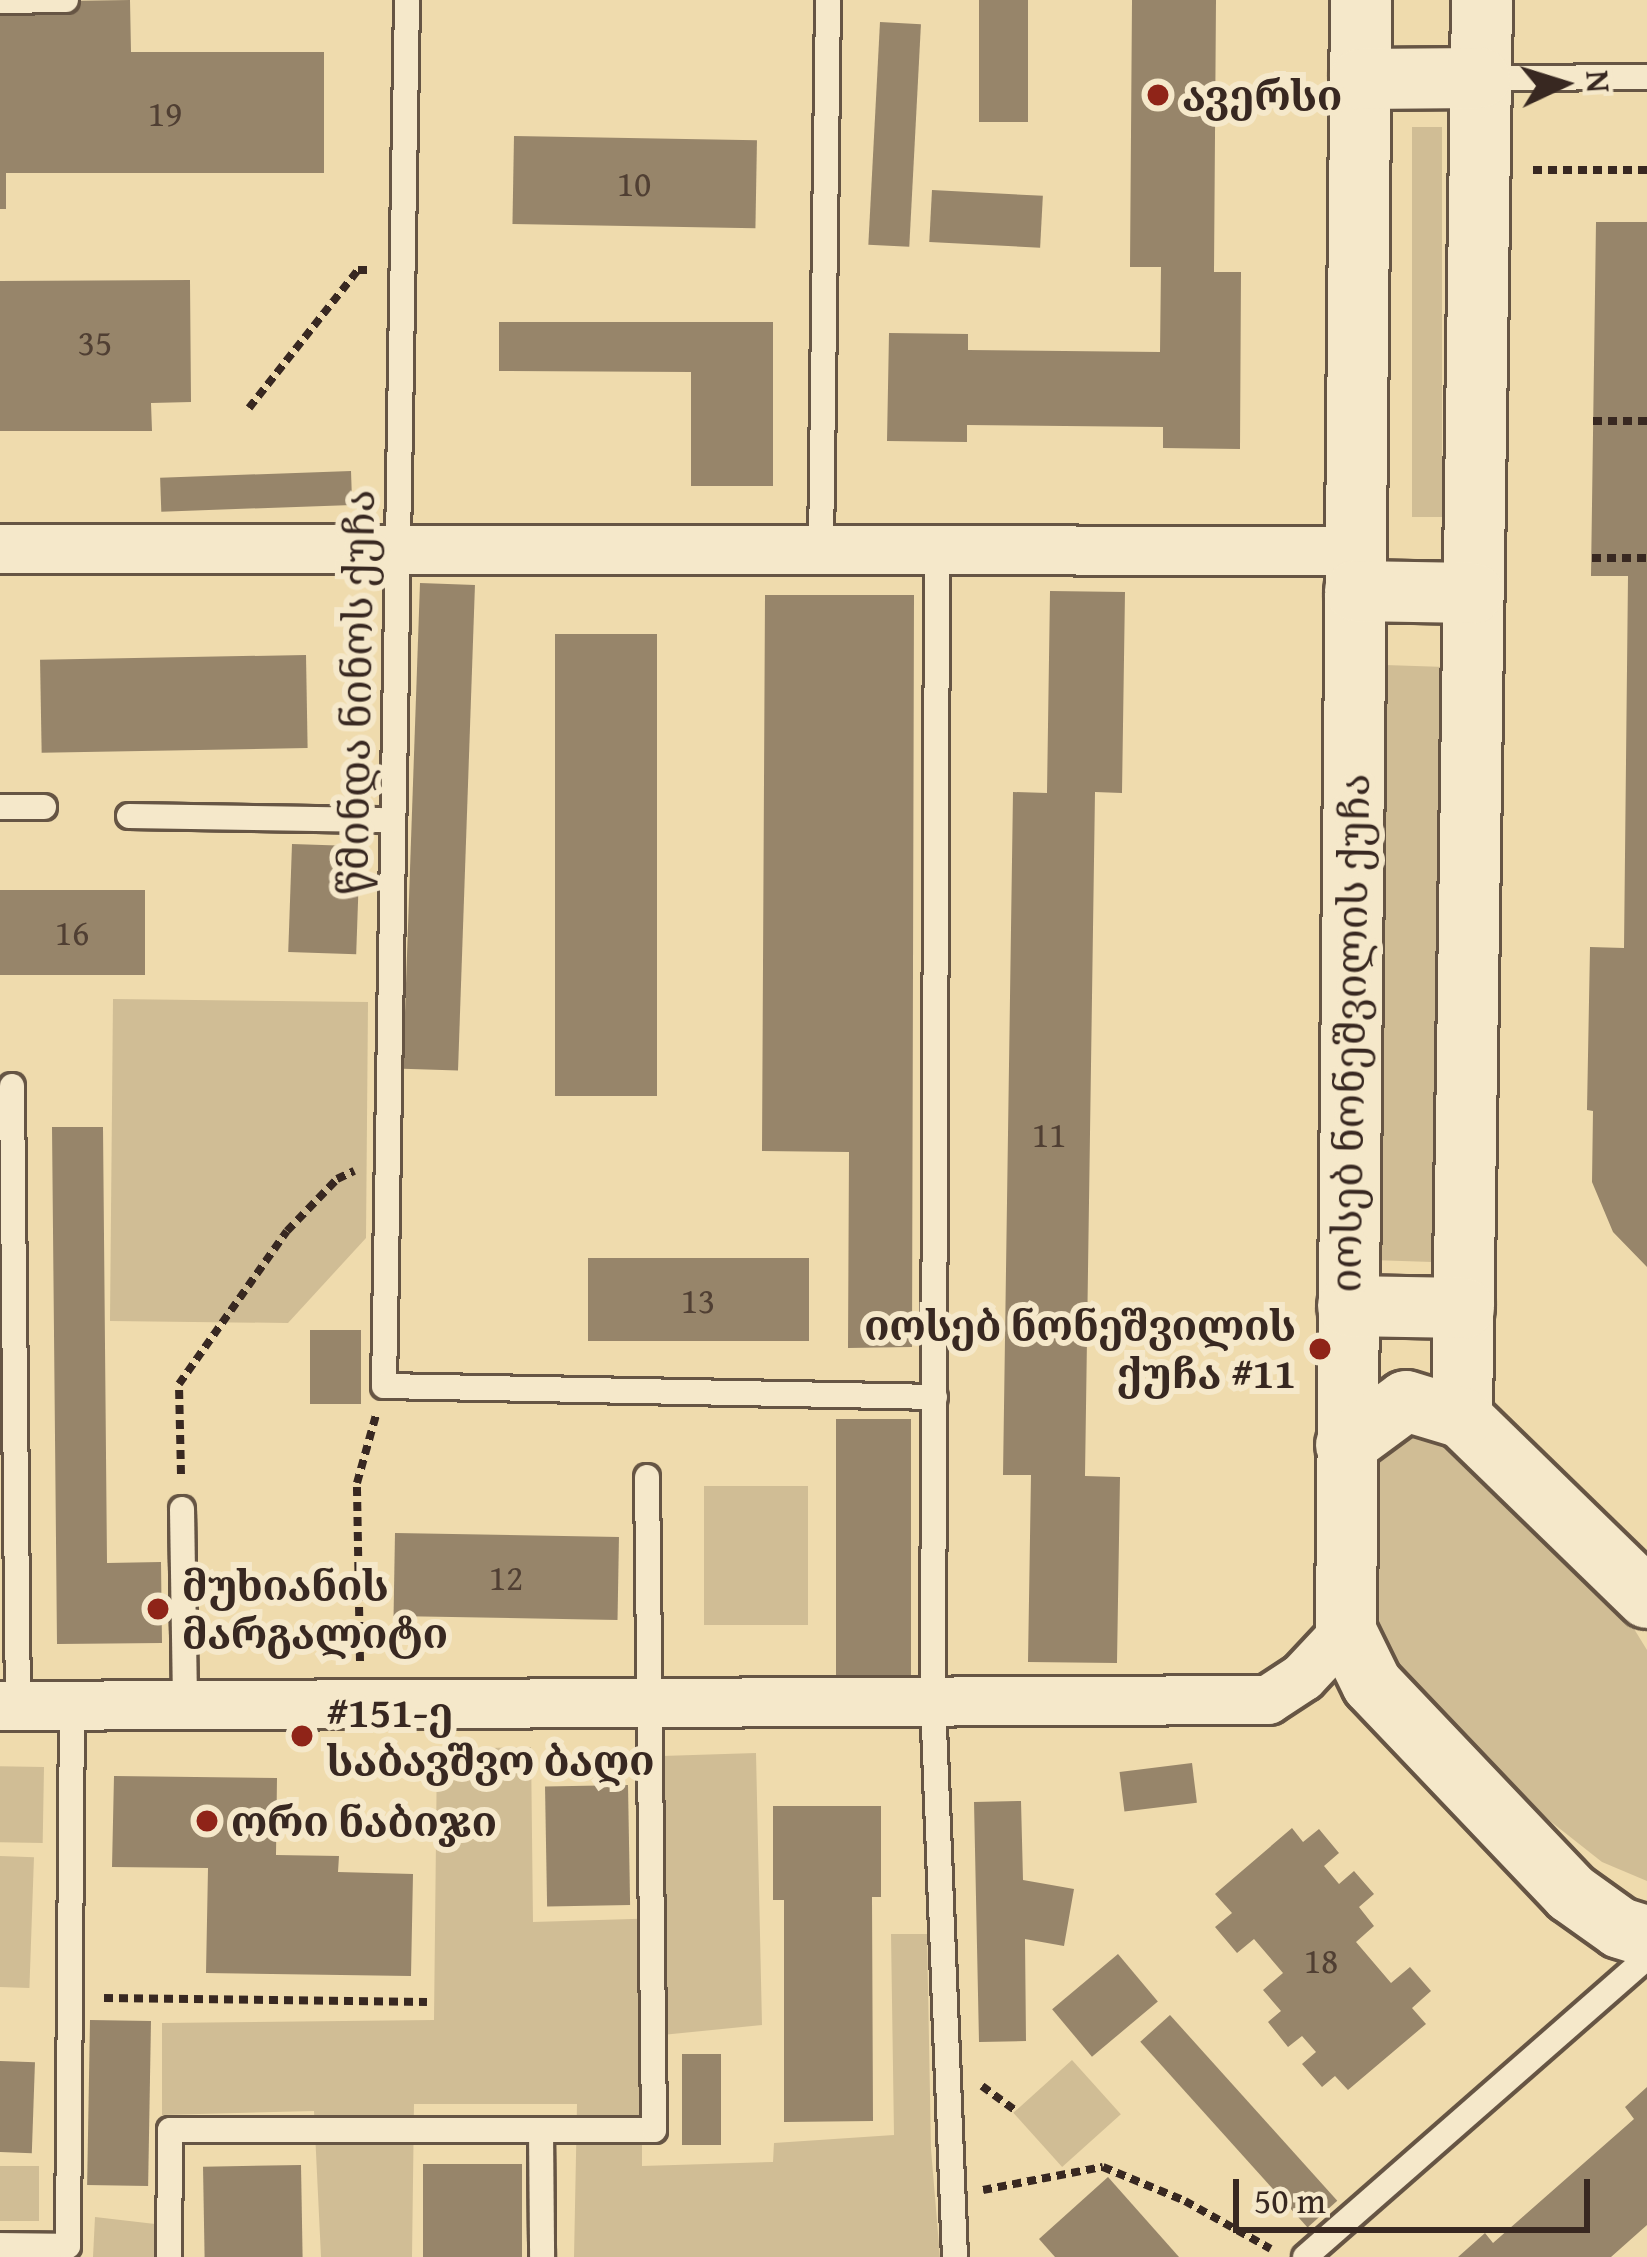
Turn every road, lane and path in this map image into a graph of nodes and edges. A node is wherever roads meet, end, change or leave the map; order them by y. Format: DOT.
graph roads {
  1 [pos="66,0"];
  2 [pos="407,0"];
  3 [pos="828,0"];
  4 [pos="1361,0"];
  5 [pos="1481,0"];
  6 [pos="0,1"];
  7 [pos="1647,77"];
  8 [pos="1480,78"];
  9 [pos="1360,79"];
  10 [pos="1526,170"];
  11 [pos="1647,170"];
  12 [pos="402,268"];
  13 [pos="249,408"];
  14 [pos="1593,421"];
  15 [pos="1647,422"];
  16 [pos="0,549"];
  17 [pos="821,549"];
  18 [pos="398,550"];
  19 [pos="937,551"];
  20 [pos="1592,558"];
  21 [pos="1647,558"];
  22 [pos="1355,571"];
  23 [pos="1473,592"];
  24 [pos="0,807"];
  25 [pos="44,807"];
  26 [pos="129,816"];
  27 [pos="393,820"];
  28 [pos="12,1086"];
  29 [pos="387,1153"];
  30 [pos="1348,1306"];
  31 [pos="1464,1308"];
  32 [pos="384,1386"];
  33 [pos="935,1397"];
  34 [pos="1462,1418"];
  35 [pos="1346,1445"];
  36 [pos="647,1477"];
  37 [pos="182,1509"];
  38 [pos="1647,1598"];
  39 [pos="1346,1631"];
  40 [pos="933,1702"];
  41 [pos="649,1703"];
  42 [pos="185,1705"];
  43 [pos="362,1705"];
  44 [pos="9,1706"];
  45 [pos="71,1706"];
  46 [pos="1647,1936"];
  47 [pos="1647,1958"];
  48 [pos="70,1997"];
  49 [pos="427,2002"];
  50 [pos="542,2130"];
  51 [pos="1066,2163"];
  52 [pos="1075,2173"];
  53 [pos="952,2196"];
  54 [pos="0,2245"];
  55 [pos="169,2257"];
  56 [pos="542,2257"];
  57 [pos="955,2257"];
  58 [pos="1285,2257"];
  59 [pos="1305,2257"];
  1 -- 6 [label="lane"];
  2 -- 12 [label="lane, წმინდა ნინოს ქუჩა"];
  3 -- 17 [label="lane"];
  4 -- 9 [label="street, იოსებ ნონეშვილის ქუჩა"];
  5 -- 8 [label="street"];
  7 -- 8 [label="lane"];
  8 -- 9 [label="street"];
  8 -- 23 [label="street"];
  9 -- 22 [label="street, იოსებ ნონეშვილის ქუჩა"];
  10 -- 11 [label="path"];
  12 -- 13 [label="path"];
  12 -- 18 [label="lane, წმინდა ნინოს ქუჩა"];
  14 -- 15 [label="path"];
  16 -- 18 [label="street"];
  17 -- 18 [label="street"];
  17 -- 19 [label="street"];
  18 -- 27 [label="lane, წმინდა ნინოს ქუჩა"];
  19 -- 22 [label="street"];
  19 -- 33 [label="lane"];
  20 -- 21 [label="path"];
  22 -- 23 [label="street"];
  22 -- 30 [label="street, იოსებ ნონეშვილის ქუჩა"];
  23 -- 31 [label="street"];
  24 -- 25 [label="lane"];
  26 -- 27 [label="lane"];
  27 -- 29 [label="lane, წმინდა ნინოს ქუჩა"];
  28 -- 44 [label="lane"];
  29 -- 32 [label="lane, წმინდა ნინოს ქუჩა"];
  29 -- 37 [label="path"];
  30 -- 31 [label="street"];
  30 -- 35 [label="street, იოსებ ნონეშვილის ქუჩა"];
  31 -- 34 [label="street"];
  32 -- 33 [label="lane"];
  32 -- 43 [label="path"];
  33 -- 40 [label="lane"];
  34 -- 35 [label="street"];
  34 -- 38 [label="street"];
  35 -- 39 [label="street, იოსებ ნონეშვილის ქუჩა"];
  36 -- 41 [label="lane"];
  37 -- 42 [label="lane"];
  39 -- 40 [label="street"];
  39 -- 46 [label="street, იოსებ ნონეშვილის ქუჩა"];
  40 -- 41 [label="street"];
  40 -- 53 [label="lane"];
  41 -- 43 [label="street"];
  41 -- 50 [label="lane"];
  42 -- 43 [label="street"];
  42 -- 45 [label="street"];
  44 -- 45 [label="street"];
  45 -- 48 [label="lane"];
  47 -- 59 [label="lane"];
  48 -- 49 [label="path"];
  48 -- 54 [label="lane"];
  50 -- 55 [label="lane"];
  50 -- 56 [label="lane"];
  51 -- 52 [label="path"];
  52 -- 53 [label="path"];
  52 -- 58 [label="path"];
  53 -- 57 [label="lane"];
}
